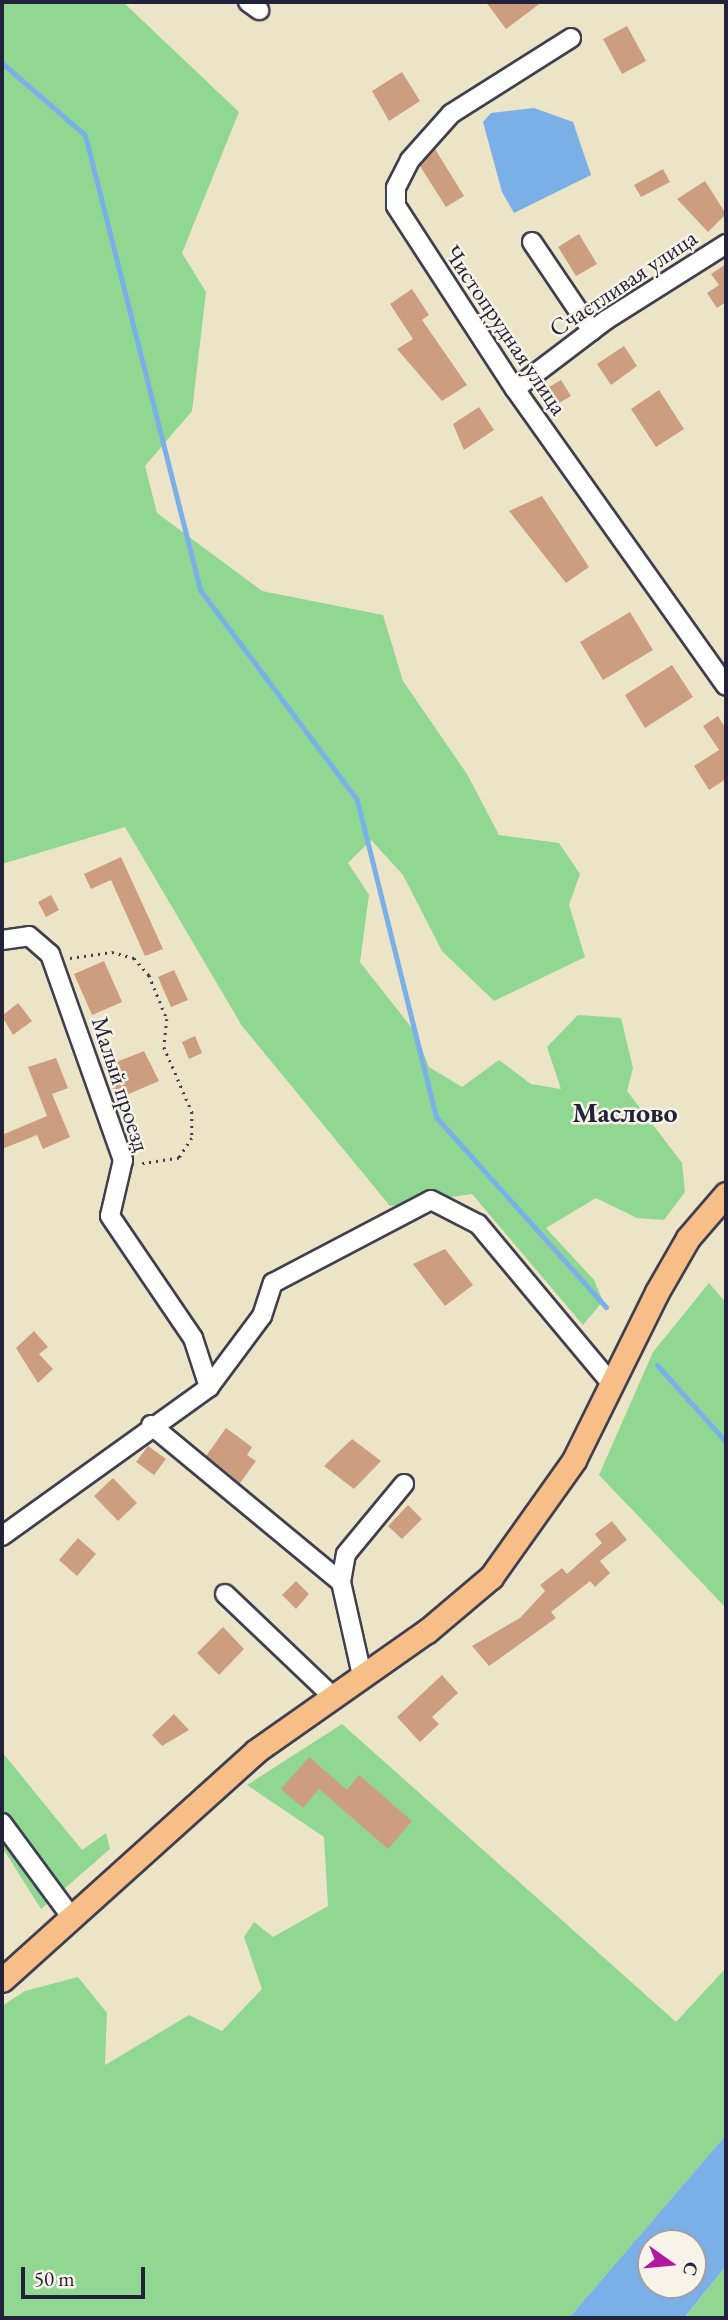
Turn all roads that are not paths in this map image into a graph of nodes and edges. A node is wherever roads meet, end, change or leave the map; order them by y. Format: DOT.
graph roads {
  1 [pos="571,38"];
  2 [pos="532,242"];
  3 [pos="726,244"];
  4 [pos="592,331"];
  5 [pos="515,389"];
  6 [pos="726,687"];
  7 [pos="2,940"];
  8 [pos="726,1194"];
  9 [pos="612,1384"];
  10 [pos="209,1387"];
  11 [pos="150,1425"];
  12 [pos="404,1484"];
  13 [pos="2,1536"];
  14 [pos="341,1581"];
  15 [pos="225,1594"];
  16 [pos="362,1675"];
  17 [pos="332,1696"];
  18 [pos="2,1823"];
  19 [pos="72,1918"];
  20 [pos="2,1980"];
  1 -- 5 [label="street, Чистопрудная улица"];
  2 -- 4 [label="street"];
  3 -- 4 [label="street, Счастливая улица"];
  4 -- 5 [label="street, Счастливая улица"];
  5 -- 6 [label="street, Чистопрудная улица"];
  7 -- 10 [label="street, Малый проезд"];
  8 -- 9 [label="main road"];
  9 -- 10 [label="street"];
  9 -- 16 [label="main road"];
  10 -- 11 [label="street"];
  11 -- 13 [label="street"];
  11 -- 14 [label="street"];
  12 -- 14 [label="street"];
  14 -- 16 [label="street"];
  15 -- 17 [label="street"];
  16 -- 17 [label="main road"];
  17 -- 19 [label="main road"];
  18 -- 19 [label="street"];
  19 -- 20 [label="main road"];
}
